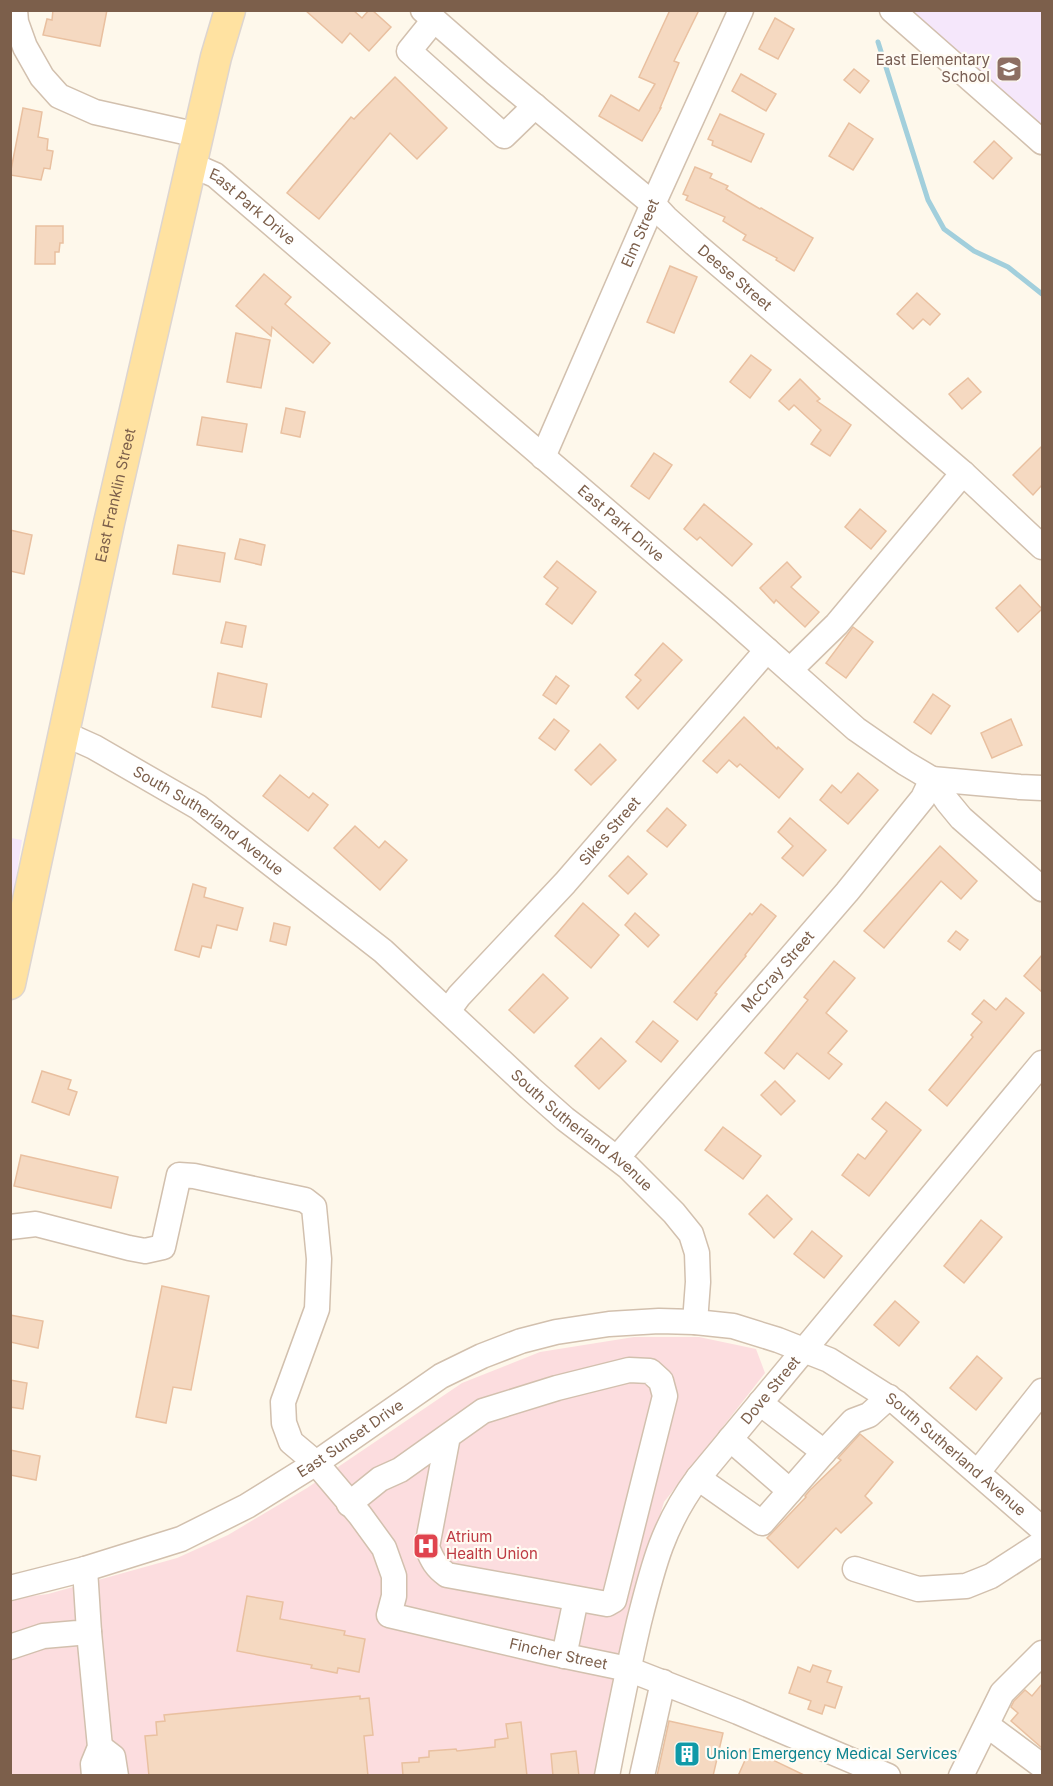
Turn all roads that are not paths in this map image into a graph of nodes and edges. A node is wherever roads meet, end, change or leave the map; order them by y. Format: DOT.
graph roads {
  1 [pos="15,10"];
  2 [pos="230,10"];
  3 [pos="741,10"];
  4 [pos="892,10"];
  5 [pos="429,15"];
  6 [pos="535,106"];
  7 [pos="198,135"];
  8 [pos="1042,142"];
  9 [pos="192,165"];
  10 [pos="653,204"];
  11 [pos="543,457"];
  12 [pos="963,473"];
  13 [pos="1042,547"];
  14 [pos="767,650"];
  15 [pos="790,670"];
  16 [pos="65,734"];
  17 [pos="932,779"];
  18 [pos="1042,788"];
  19 [pos="1042,889"];
  20 [pos="10,984"];
  21 [pos="448,1011"];
  22 [pos="1042,1063"];
  23 [pos="617,1158"];
  24 [pos="10,1227"];
  25 [pos="695,1322"];
  26 [pos="804,1351"];
  27 [pos="1042,1391"];
  28 [pos="889,1397"];
  29 [pos="760,1403"];
  30 [pos="447,1436"];
  31 [pos="730,1439"];
  32 [pos="824,1452"];
  33 [pos="316,1462"];
  34 [pos="978,1472"];
  35 [pos="698,1478"];
  36 [pos="790,1491"];
  37 [pos="354,1509"];
  38 [pos="1042,1529"];
  39 [pos="1042,1544"];
  40 [pos="85,1569"];
  41 [pos="855,1569"];
  42 [pos="10,1588"];
  43 [pos="570,1598"];
  44 [pos="89,1632"];
  45 [pos="10,1647"];
  46 [pos="1042,1653"];
  47 [pos="558,1654"];
  48 [pos="628,1669"];
  49 [pos="663,1682"];
  50 [pos="987,1725"];
  51 [pos="100,1747"];
  52 [pos="1042,1766"];
  53 [pos="94,1776"];
  54 [pos="116,1776"];
  55 [pos="607,1776"];
  56 [pos="642,1776"];
  57 [pos="888,1776"];
  58 [pos="961,1776"];
  1 -- 7 [label="street"];
  2 -- 7 [label="main road, East Franklin Street"];
  3 -- 10 [label="street, Elm Street"];
  4 -- 8 [label="street"];
  5 -- 6 [label="street, Deese Street"];
  5 -- 6 [label="street"];
  6 -- 10 [label="street, Deese Street"];
  7 -- 9 [label="main road, East Franklin Street"];
  9 -- 11 [label="street, East Park Drive"];
  9 -- 16 [label="main road, East Franklin Street"];
  10 -- 11 [label="street, Elm Street"];
  10 -- 12 [label="street, Deese Street"];
  11 -- 14 [label="street, East Park Drive"];
  12 -- 13 [label="street, Deese Street"];
  12 -- 15 [label="street"];
  14 -- 15 [label="street, East Park Drive"];
  14 -- 21 [label="street, Sikes Street"];
  15 -- 17 [label="street, East Park Drive"];
  16 -- 20 [label="main road, East Franklin Street"];
  16 -- 21 [label="street, South Sutherland Avenue"];
  17 -- 18 [label="street"];
  17 -- 19 [label="street, East Park Drive"];
  17 -- 23 [label="street, McCray Street"];
  21 -- 23 [label="street, South Sutherland Avenue"];
  22 -- 26 [label="street, Dove Street"];
  23 -- 25 [label="street, South Sutherland Avenue"];
  24 -- 33 [label="street, Fincher Street"];
  25 -- 26 [label="street, South Sutherland Avenue"];
  25 -- 33 [label="street, East Sunset Drive"];
  26 -- 28 [label="street, South Sutherland Avenue"];
  26 -- 29 [label="street, Dove Street"];
  27 -- 34 [label="street"];
  28 -- 32 [label="street"];
  28 -- 34 [label="street, South Sutherland Avenue"];
  29 -- 31 [label="street, Dove Street"];
  29 -- 32 [label="street"];
  30 -- 37 [label="street"];
  30 -- 43 [label="street"];
  30 -- 43 [label="street"];
  31 -- 35 [label="street, Dove Street"];
  31 -- 36 [label="street"];
  32 -- 36 [label="street"];
  33 -- 37 [label="street, Fincher Street"];
  33 -- 40 [label="street, East Sunset Drive"];
  34 -- 38 [label="street, South Sutherland Avenue"];
  35 -- 36 [label="street"];
  35 -- 48 [label="street, Dove Street"];
  37 -- 47 [label="street, Fincher Street"];
  39 -- 41 [label="street"];
  40 -- 42 [label="street, East Sunset Drive"];
  40 -- 44 [label="street"];
  43 -- 47 [label="street"];
  44 -- 45 [label="street"];
  44 -- 51 [label="street"];
  46 -- 50 [label="street"];
  47 -- 48 [label="street, Fincher Street"];
  48 -- 49 [label="street, Fincher Street"];
  48 -- 55 [label="street, Dove Street"];
  49 -- 56 [label="street"];
  49 -- 57 [label="street, Fincher Street"];
  50 -- 52 [label="street"];
  50 -- 58 [label="street"];
  51 -- 53 [label="street"];
  51 -- 54 [label="street"];
}
